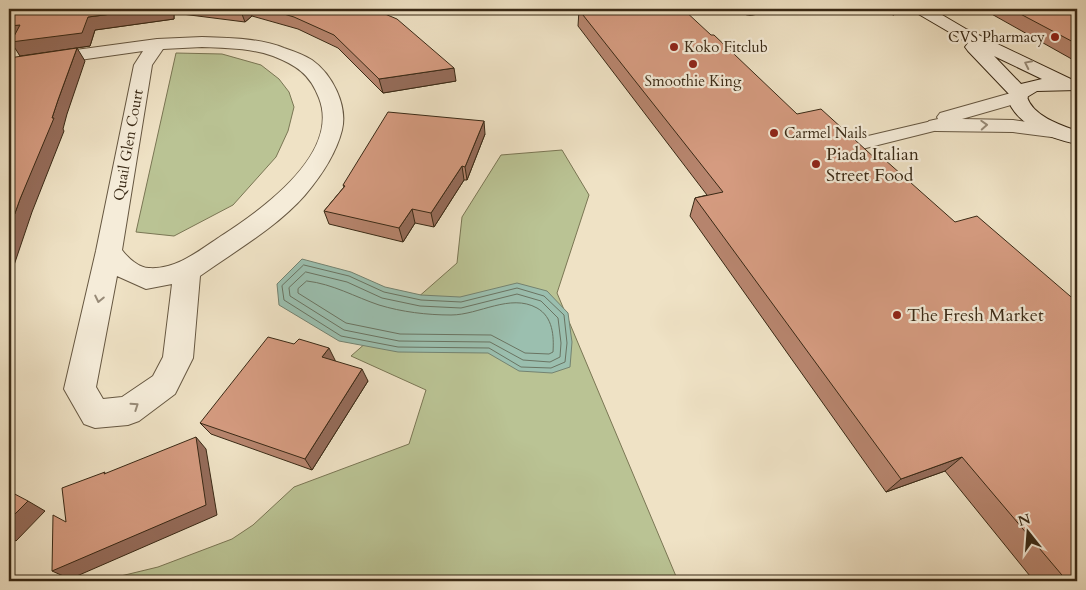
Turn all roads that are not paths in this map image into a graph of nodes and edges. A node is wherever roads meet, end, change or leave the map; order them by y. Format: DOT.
graph roads {
  1 [pos="921,9"];
  2 [pos="960,34"];
  3 [pos="157,44"];
  4 [pos="9,64"];
  5 [pos="1074,86"];
  6 [pos="1018,95"];
  7 [pos="936,125"];
  8 [pos="1068,135"];
  9 [pos="858,144"];
  10 [pos="109,251"];
  11 [pos="187,271"];
  1 -- 2 [label="street"];
  5 -- 2 [label="street, one-way"];
  2 -- 6 [label="street"];
  3 -- 4 [label="street"];
  3 -- 10 [label="street, Quail Glen Court"];
  3 -- 11 [label="street"];
  5 -- 6 [label="street"];
  6 -- 7 [label="street"];
  6 -- 8 [label="street"];
  7 -- 8 [label="street, one-way"];
  7 -- 9 [label="lane"];
  10 -- 11 [label="street"];
  10 -- 11 [label="street, Quail Glen Court, one-way"];
}
